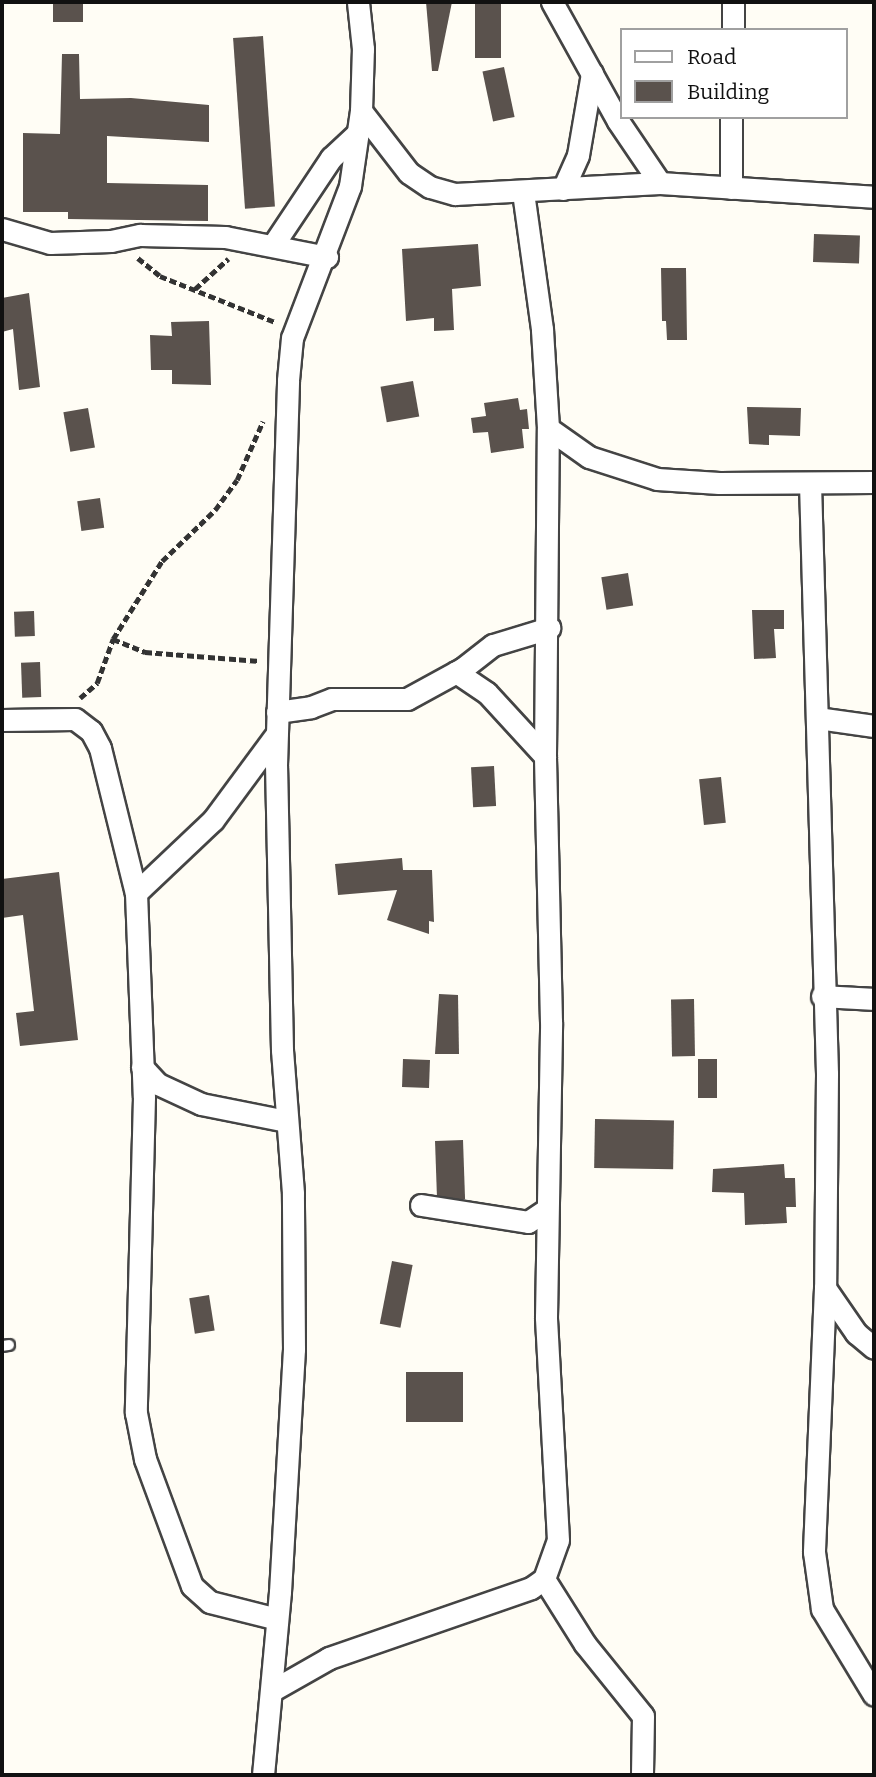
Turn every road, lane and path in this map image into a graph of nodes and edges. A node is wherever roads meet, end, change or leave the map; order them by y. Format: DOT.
graph roads {
  1 [pos="358,2"];
  2 [pos="552,2"];
  3 [pos="733,2"];
  4 [pos="733,28"];
  5 [pos="592,73"];
  6 [pos="361,111"];
  7 [pos="620,118"];
  8 [pos="620,119"];
  9 [pos="731,119"];
  10 [pos="355,136"];
  11 [pos="660,183"];
  12 [pos="731,188"];
  13 [pos="563,189"];
  14 [pos="523,192"];
  15 [pos="874,197"];
  16 [pos="2,229"];
  17 [pos="111,241"];
  18 [pos="246,242"];
  19 [pos="273,245"];
  20 [pos="327,257"];
  21 [pos="195,289"];
  22 [pos="296,328"];
  23 [pos="288,391"];
  24 [pos="548,428"];
  25 [pos="874,482"];
  26 [pos="810,483"];
  27 [pos="549,628"];
  28 [pos="113,639"];
  29 [pos="279,663"];
  30 [pos="456,673"];
  31 [pos="277,712"];
  32 [pos="49,716"];
  33 [pos="818,718"];
  34 [pos="2,720"];
  35 [pos="874,726"];
  36 [pos="277,735"];
  37 [pos="545,757"];
  38 [pos="136,893"];
  39 [pos="822,996"];
  40 [pos="874,999"];
  41 [pos="142,1067"];
  42 [pos="286,1121"];
  43 [pos="421,1205"];
  44 [pos="547,1209"];
  45 [pos="825,1288"];
  46 [pos="874,1348"];
  47 [pos="544,1579"];
  48 [pos="277,1619"];
  49 [pos="273,1690"];
  50 [pos="874,1695"];
  51 [pos="263,1775"];
  52 [pos="642,1775"];
  1 -- 6 [label="street"];
  2 -- 5 [label="street"];
  3 -- 4 [label="street"];
  5 -- 7 [label="street"];
  5 -- 13 [label="street"];
  6 -- 10 [label="street"];
  6 -- 14 [label="street"];
  8 -- 11 [label="street"];
  9 -- 12 [label="street"];
  10 -- 19 [label="street"];
  10 -- 20 [label="street"];
  11 -- 12 [label="street"];
  11 -- 13 [label="street"];
  12 -- 15 [label="street"];
  13 -- 14 [label="street"];
  14 -- 24 [label="street"];
  16 -- 17 [label="street"];
  17 -- 18 [label="street"];
  17 -- 21 [label="path"];
  18 -- 19 [label="street"];
  18 -- 21 [label="path"];
  19 -- 20 [label="street"];
  20 -- 22 [label="street"];
  21 -- 22 [label="path"];
  22 -- 23 [label="street"];
  23 -- 28 [label="path"];
  23 -- 29 [label="street"];
  24 -- 26 [label="street"];
  24 -- 27 [label="street"];
  25 -- 26 [label="street"];
  26 -- 33 [label="street"];
  27 -- 30 [label="street"];
  27 -- 37 [label="street"];
  28 -- 29 [label="path"];
  28 -- 32 [label="path"];
  29 -- 31 [label="street"];
  30 -- 31 [label="street"];
  30 -- 37 [label="street"];
  31 -- 36 [label="street"];
  32 -- 34 [label="street"];
  32 -- 38 [label="street"];
  33 -- 35 [label="street"];
  33 -- 39 [label="street"];
  36 -- 38 [label="street"];
  36 -- 42 [label="street"];
  37 -- 44 [label="street"];
  38 -- 41 [label="street"];
  39 -- 40 [label="street"];
  39 -- 45 [label="street"];
  41 -- 42 [label="street"];
  41 -- 48 [label="street"];
  42 -- 48 [label="street"];
  43 -- 44 [label="street"];
  44 -- 47 [label="street"];
  45 -- 46 [label="street"];
  45 -- 50 [label="street"];
  47 -- 49 [label="street"];
  47 -- 52 [label="street"];
  48 -- 49 [label="street"];
  49 -- 51 [label="street"];
}
